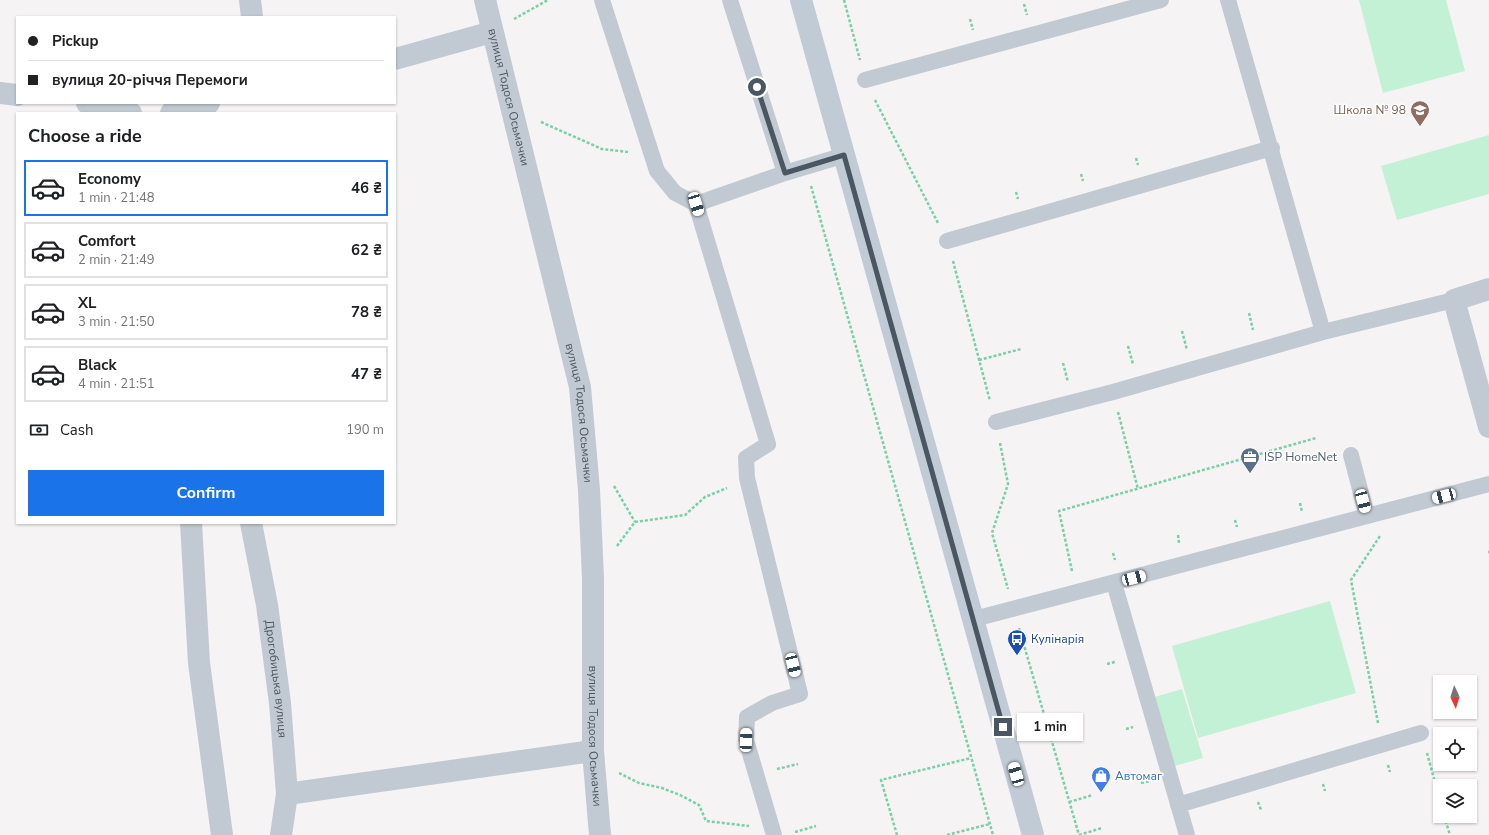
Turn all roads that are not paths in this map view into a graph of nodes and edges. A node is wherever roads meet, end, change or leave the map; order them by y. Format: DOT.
graph roads {
  1 [pos="250,0"];
  2 [pos="485,0"];
  3 [pos="602,0"];
  4 [pos="730,0"];
  5 [pos="801,0"];
  6 [pos="1161,0"];
  7 [pos="1228,0"];
  8 [pos="252,16"];
  9 [pos="492,32"];
  10 [pos="396,59"];
  11 [pos="865,80"];
  12 [pos="0,92"];
  13 [pos="16,94"];
  14 [pos="94,104"];
  15 [pos="205,104"];
  16 [pos="127,112"];
  17 [pos="175,112"];
  18 [pos="1272,148"];
  19 [pos="844,155"];
  20 [pos="785,173"];
  21 [pos="696,204"];
  22 [pos="947,241"];
  23 [pos="1489,289"];
  24 [pos="1454,300"];
  25 [pos="1323,332"];
  26 [pos="996,422"];
  27 [pos="1489,427"];
  28 [pos="1351,455"];
  29 [pos="1489,484"];
  30 [pos="1367,516"];
  31 [pos="191,524"];
  32 [pos="251,524"];
  33 [pos="1114,582"];
  34 [pos="974,619"];
  35 [pos="1421,733"];
  36 [pos="594,755"];
  37 [pos="287,794"];
  38 [pos="1178,804"];
  39 [pos="773,832"];
  40 [pos="222,835"];
  41 [pos="281,835"];
  42 [pos="600,835"];
  43 [pos="1033,835"];
  44 [pos="1188,835"];
  1 -- 8 [label="street"];
  2 -- 9 [label="street, вулиця Тодося Осьмачки"];
  3 -- 21 [label="lane"];
  4 -- 20 [label="lane"];
  5 -- 19 [label="street"];
  6 -- 11 [label="lane"];
  7 -- 18 [label="lane"];
  9 -- 10 [label="street"];
  9 -- 36 [label="street, вулиця Тодося Осьмачки"];
  12 -- 13 [label="street"];
  14 -- 16 [label="street"];
  15 -- 17 [label="street"];
  18 -- 22 [label="lane"];
  18 -- 25 [label="lane"];
  19 -- 20 [label="lane"];
  19 -- 34 [label="street"];
  20 -- 21 [label="lane"];
  21 -- 39 [label="lane"];
  23 -- 24 [label="street"];
  24 -- 25 [label="lane"];
  24 -- 27 [label="street"];
  25 -- 26 [label="lane"];
  28 -- 30 [label="lane"];
  29 -- 30 [label="lane"];
  30 -- 33 [label="lane"];
  31 -- 40 [label="street"];
  32 -- 37 [label="street, Дрогобицька вулиця"];
  33 -- 34 [label="lane"];
  33 -- 38 [label="lane"];
  34 -- 43 [label="street"];
  35 -- 38 [label="lane"];
  36 -- 37 [label="street"];
  36 -- 42 [label="street, вулиця Тодося Осьмачки"];
  37 -- 41 [label="street, Дрогобицька вулиця"];
  38 -- 44 [label="lane"];
}
